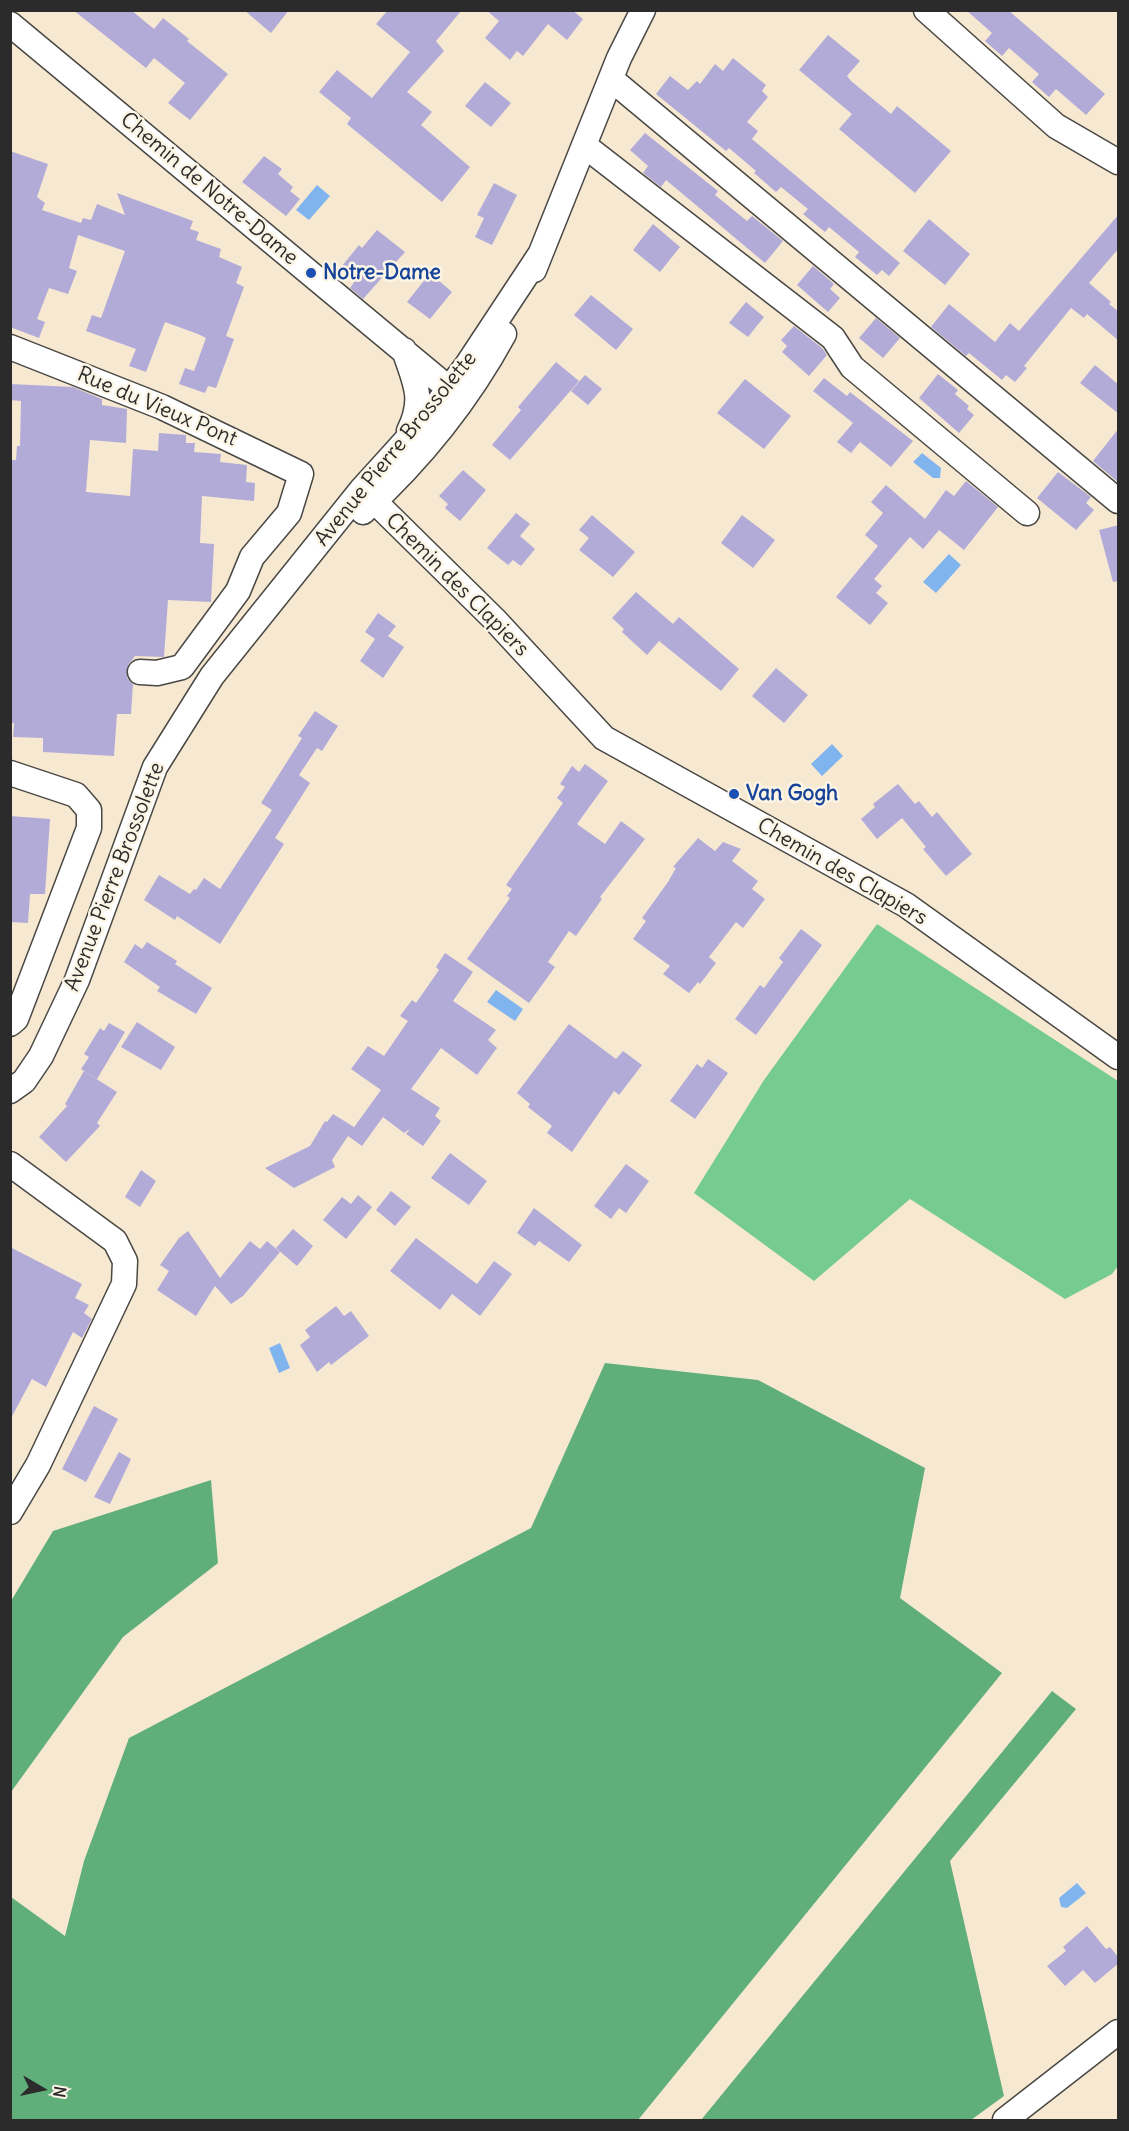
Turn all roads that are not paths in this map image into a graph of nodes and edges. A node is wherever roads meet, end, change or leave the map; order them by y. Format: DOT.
graph roads {
  1 [pos="643,10"];
  2 [pos="926,10"];
  3 [pos="10,24"];
  4 [pos="611,79"];
  5 [pos="585,146"];
  6 [pos="1119,162"];
  7 [pos="10,347"];
  8 [pos="404,350"];
  9 [pos="456,394"];
  10 [pos="403,444"];
  11 [pos="368,495"];
  12 [pos="1119,501"];
  13 [pos="1027,513"];
  14 [pos="140,672"];
  15 [pos="10,773"];
  16 [pos="10,1024"];
  17 [pos="1119,1058"];
  18 [pos="10,1091"];
  19 [pos="10,1164"];
  20 [pos="10,1512"];
  21 [pos="1119,2032"];
  22 [pos="1005,2121"];
  1 -- 4 [label="street, Avenue Pierre Brossolette"];
  2 -- 6 [label="street"];
  3 -- 8 [label="street, Chemin de Notre-Dame"];
  4 -- 5 [label="street, Avenue Pierre Brossolette"];
  4 -- 12 [label="street"];
  5 -- 9 [label="street, Avenue Pierre Brossolette"];
  5 -- 13 [label="street"];
  7 -- 14 [label="street, Rue du Vieux Pont"];
  8 -- 9 [label="street, Chemin de Notre-Dame"];
  8 -- 10 [label="street"];
  9 -- 10 [label="street, Avenue Pierre Brossolette"];
  9 -- 11 [label="street, Avenue Pierre Brossolette"];
  10 -- 11 [label="street, Avenue Pierre Brossolette"];
  11 -- 17 [label="street, Chemin des Clapiers"];
  11 -- 18 [label="street, Avenue Pierre Brossolette"];
  15 -- 16 [label="street"];
  19 -- 20 [label="street"];
  21 -- 22 [label="street"];
}
